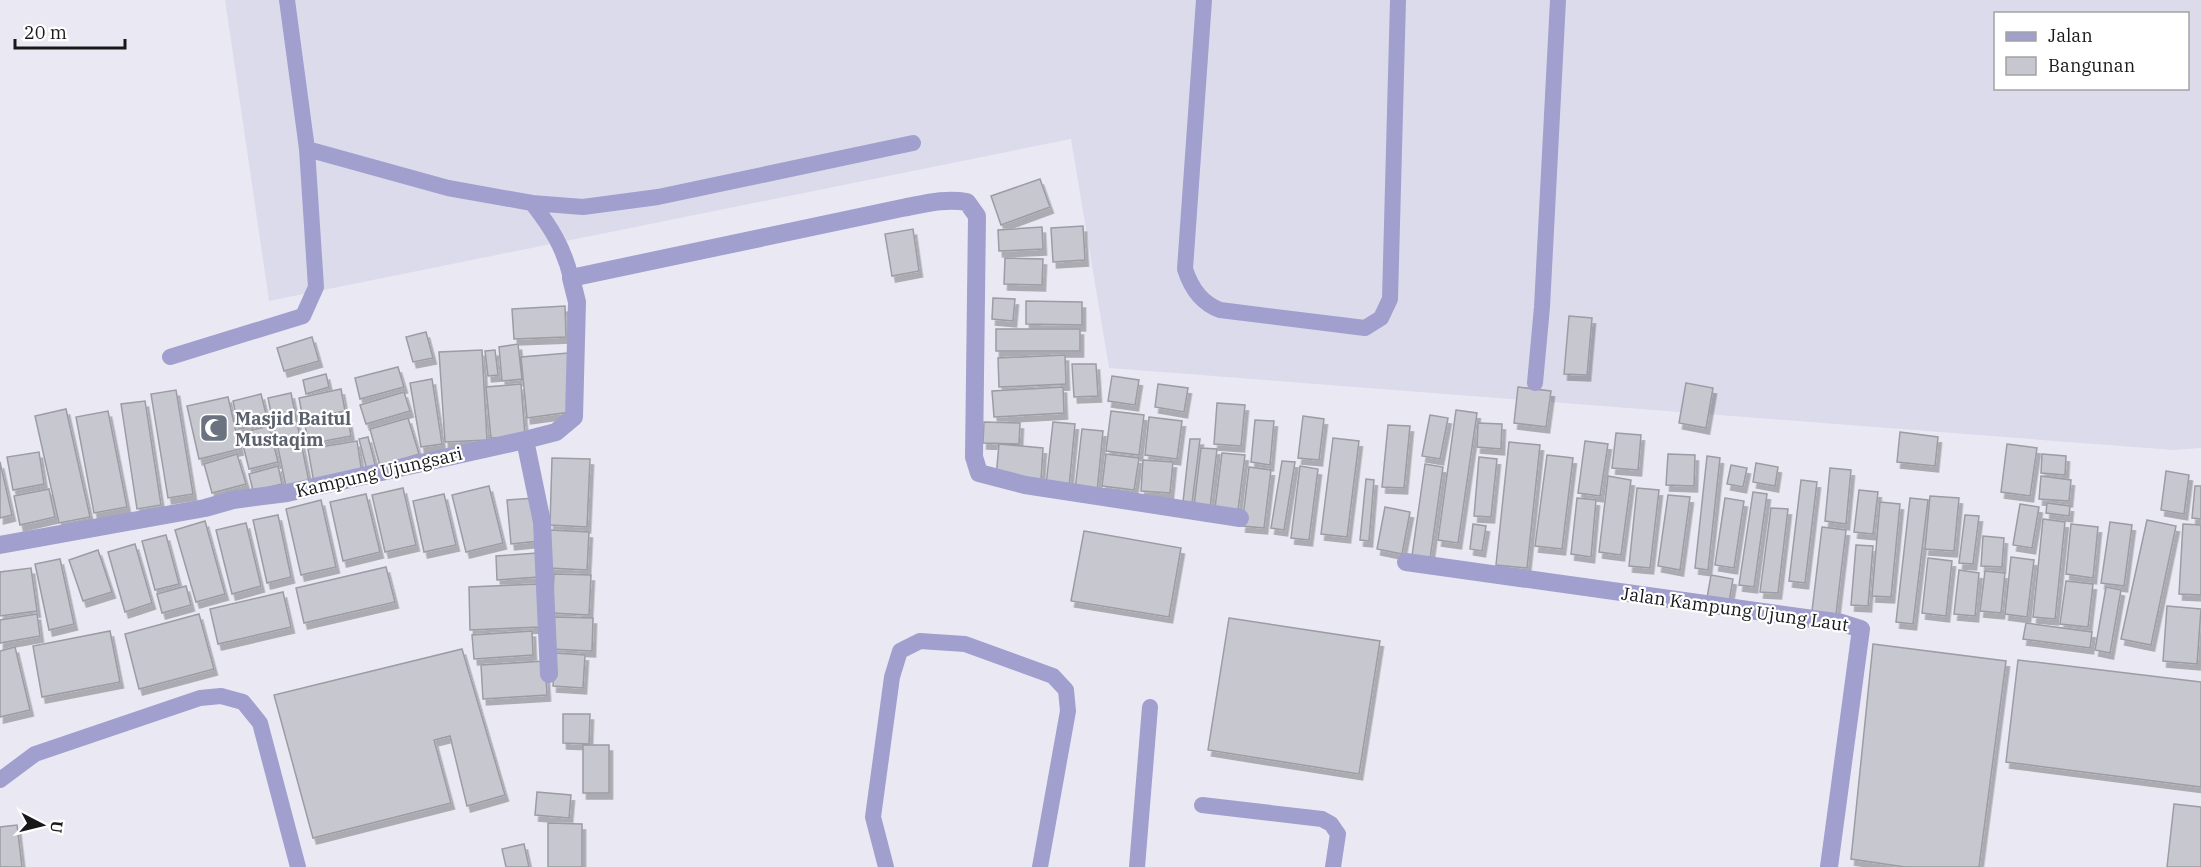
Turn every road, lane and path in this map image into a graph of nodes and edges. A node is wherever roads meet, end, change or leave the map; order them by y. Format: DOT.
graph roads {
  1 [pos="287,0"];
  2 [pos="1204,0"];
  3 [pos="1398,0"];
  4 [pos="1558,0"];
  5 [pos="913,143"];
  6 [pos="307,149"];
  7 [pos="532,203"];
  8 [pos="571,278"];
  9 [pos="171,357"];
  10 [pos="1535,383"];
  11 [pos="525,440"];
  12 [pos="1240,518"];
  13 [pos="0,545"];
  14 [pos="1406,561"];
  15 [pos="549,674"];
  16 [pos="1150,707"];
  17 [pos="0,780"];
  18 [pos="1202,806"];
  19 [pos="298,867"];
  20 [pos="886,867"];
  21 [pos="1041,867"];
  22 [pos="1137,867"];
  23 [pos="1333,867"];
  24 [pos="1829,867"];
  1 -- 6 [label="lane"];
  2 -- 3 [label="lane"];
  4 -- 10 [label="lane"];
  5 -- 7 [label="lane"];
  6 -- 7 [label="lane"];
  6 -- 9 [label="lane"];
  7 -- 8 [label="lane"];
  8 -- 11 [label="street, Kampung Ujungsari"];
  8 -- 12 [label="street"];
  11 -- 13 [label="street, Kampung Ujungsari"];
  11 -- 15 [label="street"];
  14 -- 24 [label="street, Jalan Kampung Ujung Laut"];
  16 -- 22 [label="lane"];
  17 -- 19 [label="lane"];
  18 -- 23 [label="lane"];
  20 -- 21 [label="lane"];
}
